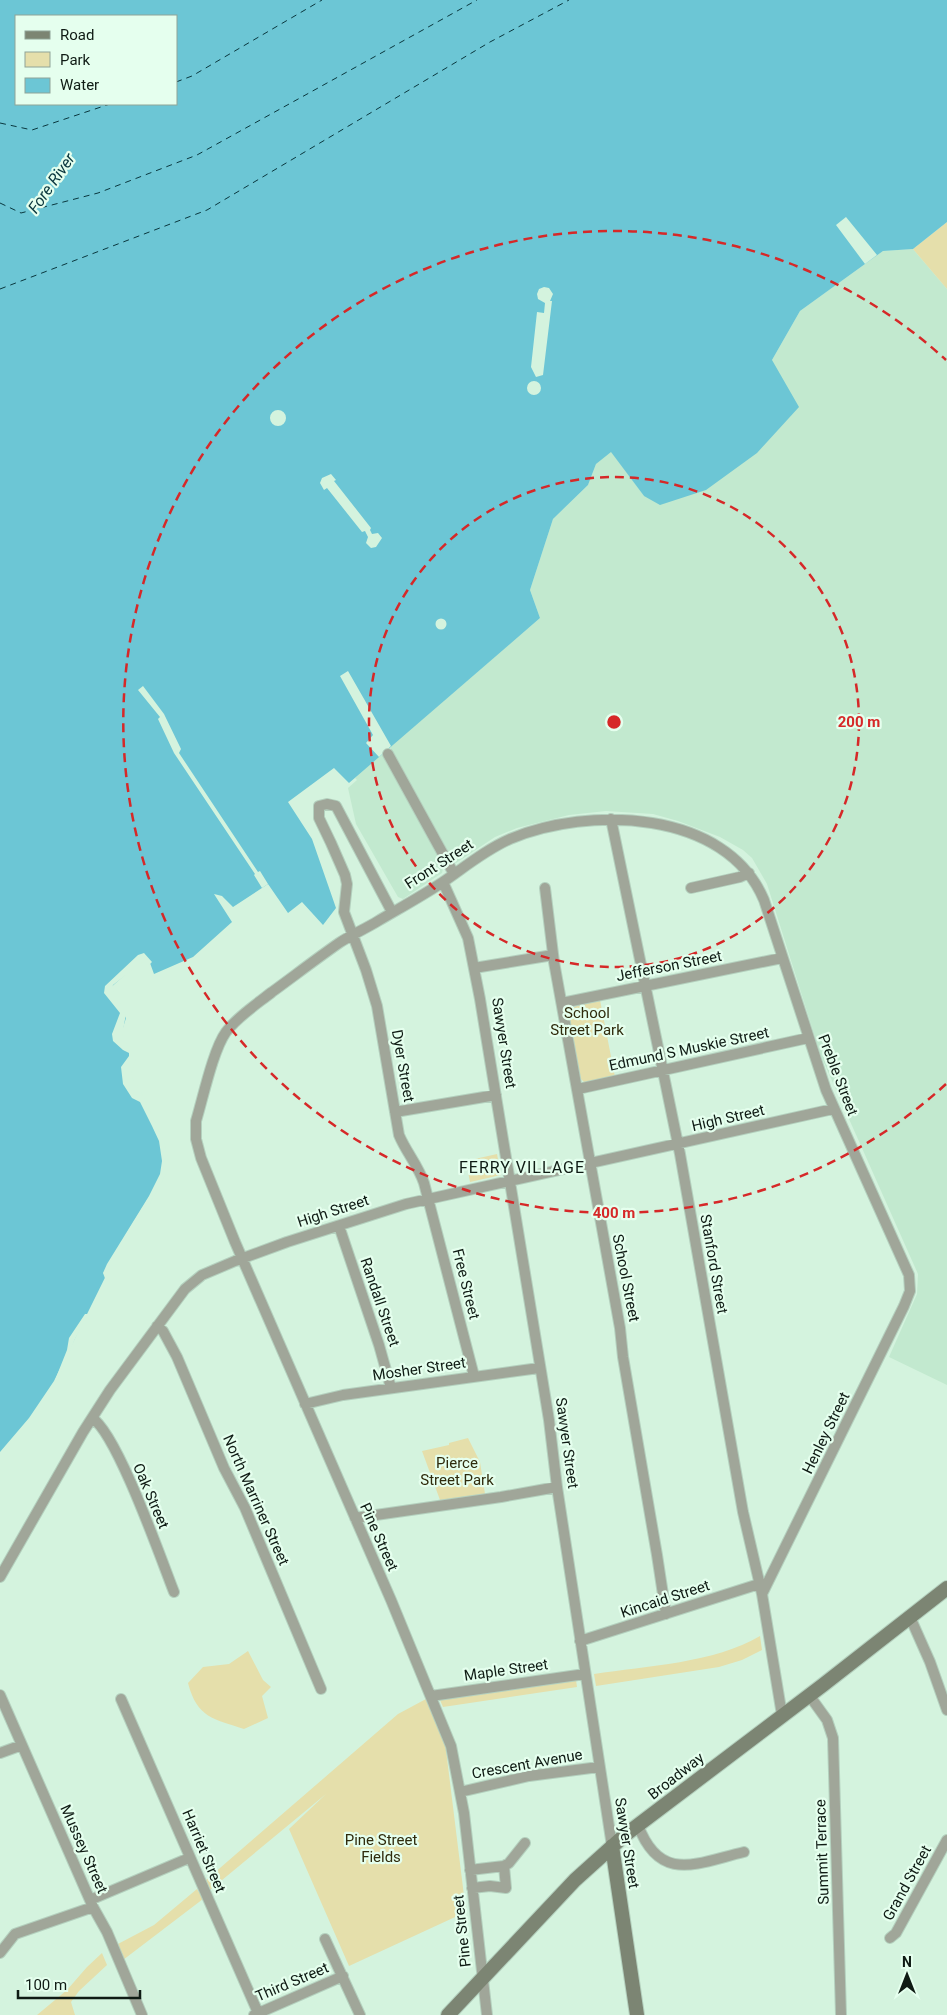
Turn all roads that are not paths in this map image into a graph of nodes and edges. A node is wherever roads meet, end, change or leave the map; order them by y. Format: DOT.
graph roads {
  1 [pos="388,754"];
  2 [pos="611,818"];
  3 [pos="749,873"];
  4 [pos="454,874"];
  5 [pos="443,882"];
  6 [pos="545,888"];
  7 [pos="691,888"];
  8 [pos="392,912"];
  9 [pos="354,935"];
  10 [pos="553,955"];
  11 [pos="782,958"];
  12 [pos="474,968"];
  13 [pos="645,987"];
  14 [pos="562,1003"];
  15 [pos="808,1038"];
  16 [pos="663,1070"];
  17 [pos="207,1087"];
  18 [pos="578,1089"];
  19 [pos="496,1096"];
  20 [pos="833,1109"];
  21 [pos="396,1112"];
  22 [pos="678,1145"];
  23 [pos="589,1164"];
  24 [pos="510,1181"];
  25 [pos="429,1199"];
  26 [pos="339,1226"];
  27 [pos="242,1258"];
  28 [pos="911,1283"];
  29 [pos="157,1326"];
  30 [pos="539,1368"];
  31 [pos="474,1376"];
  32 [pos="391,1388"];
  33 [pos="305,1404"];
  34 [pos="92,1418"];
  35 [pos="557,1486"];
  36 [pos="355,1518"];
  37 [pos="0,1577"];
  38 [pos="760,1584"];
  39 [pos="947,1588"];
  40 [pos="174,1592"];
  41 [pos="762,1594"];
  42 [pos="666,1614"];
  43 [pos="910,1617"];
  44 [pos="580,1641"];
  45 [pos="585,1674"];
  46 [pos="321,1690"];
  47 [pos="0,1695"];
  48 [pos="809,1695"];
  49 [pos="431,1696"];
  50 [pos="121,1699"];
  51 [pos="947,1710"];
  52 [pos="782,1715"];
  53 [pos="22,1745"];
  54 [pos="0,1753"];
  55 [pos="599,1768"];
  56 [pos="460,1792"];
  57 [pos="638,1825"];
  58 [pos="947,1840"];
  59 [pos="525,1843"];
  60 [pos="612,1846"];
  61 [pos="744,1852"];
  62 [pos="189,1858"];
  63 [pos="504,1866"];
  64 [pos="470,1870"];
  65 [pos="472,1888"];
  66 [pos="92,1904"];
  67 [pos="890,1938"];
  68 [pos="325,1939"];
  69 [pos="0,1953"];
  70 [pos="343,1976"];
  71 [pos="482,1979"];
  72 [pos="257,2014"];
  73 [pos="142,2015"];
  74 [pos="360,2015"];
  75 [pos="448,2015"];
  76 [pos="487,2015"];
  77 [pos="637,2015"];
  78 [pos="841,2015"];
  1 -- 4 [label="street"];
  2 -- 3 [label="street, Front Street"];
  2 -- 4 [label="street, Front Street"];
  2 -- 13 [label="street, Stanford Street"];
  3 -- 7 [label="street"];
  3 -- 11 [label="street, Preble Street"];
  4 -- 5 [label="street, Front Street"];
  5 -- 8 [label="street, Front Street"];
  5 -- 12 [label="street, Sawyer Street"];
  6 -- 10 [label="street, School Street"];
  8 -- 9 [label="street, Front Street"];
  8 -- 9 [label="street, Dyer Street"];
  9 -- 17 [label="street, Front Street"];
  9 -- 21 [label="street, Dyer Street"];
  10 -- 12 [label="street"];
  10 -- 14 [label="street, School Street"];
  11 -- 13 [label="street, Jefferson Street"];
  11 -- 15 [label="street, Preble Street"];
  12 -- 19 [label="street, Sawyer Street"];
  13 -- 14 [label="street, Jefferson Street"];
  13 -- 16 [label="street, Stanford Street"];
  14 -- 18 [label="street, School Street"];
  15 -- 16 [label="street, Edmund S Muskie Street"];
  15 -- 20 [label="street, Preble Street"];
  16 -- 18 [label="street, Edmund S Muskie Street"];
  16 -- 22 [label="street, Stanford Street"];
  17 -- 27 [label="street, Pine Street"];
  18 -- 23 [label="street, School Street"];
  19 -- 21 [label="street"];
  19 -- 24 [label="street, Sawyer Street"];
  20 -- 22 [label="street, High Street"];
  20 -- 28 [label="street, Preble Street"];
  21 -- 25 [label="street, Dyer Street"];
  22 -- 23 [label="street, High Street"];
  22 -- 38 [label="street, Stanford Street"];
  23 -- 24 [label="street, High Street"];
  23 -- 42 [label="street, School Street"];
  24 -- 25 [label="street, High Street"];
  24 -- 30 [label="street, Sawyer Street"];
  25 -- 26 [label="street, High Street"];
  25 -- 31 [label="street, Free Street"];
  26 -- 27 [label="street, High Street"];
  26 -- 32 [label="street, Randall Street"];
  27 -- 29 [label="street, High Street"];
  27 -- 33 [label="street, Pine Street"];
  28 -- 41 [label="street, Henley Street"];
  29 -- 34 [label="street, High Street"];
  29 -- 46 [label="street, North Marriner Street"];
  30 -- 31 [label="street, Mosher Street"];
  30 -- 35 [label="street, Sawyer Street"];
  31 -- 32 [label="street, Mosher Street"];
  32 -- 33 [label="street, Mosher Street"];
  33 -- 36 [label="street, Pine Street"];
  34 -- 37 [label="street, High Street"];
  34 -- 40 [label="street, Oak Street"];
  35 -- 36 [label="street"];
  35 -- 44 [label="street, Sawyer Street"];
  36 -- 49 [label="street, Pine Street"];
  38 -- 41 [label="street, Stanford Street"];
  38 -- 42 [label="street, Kincaid Street"];
  39 -- 43 [label="main road, Broadway"];
  41 -- 52 [label="street, Stanford Street"];
  42 -- 44 [label="street, Kincaid Street"];
  43 -- 48 [label="main road, Broadway"];
  43 -- 51 [label="street"];
  44 -- 45 [label="street, Sawyer Street"];
  45 -- 49 [label="street, Maple Street"];
  45 -- 55 [label="street, Sawyer Street"];
  47 -- 53 [label="street, Mussey Street"];
  48 -- 52 [label="main road, Broadway"];
  48 -- 78 [label="street, Summit Terrace"];
  49 -- 56 [label="street, Pine Street"];
  50 -- 62 [label="street, Harriet Street"];
  52 -- 57 [label="main road, Broadway"];
  53 -- 54 [label="street"];
  53 -- 66 [label="street, Mussey Street"];
  55 -- 56 [label="street, Crescent Avenue"];
  55 -- 60 [label="street, Sawyer Street"];
  56 -- 64 [label="street, Pine Street"];
  57 -- 60 [label="main road, Broadway"];
  57 -- 61 [label="street"];
  58 -- 67 [label="street, Grand Street"];
  59 -- 63 [label="street"];
  60 -- 71 [label="main road, Broadway"];
  60 -- 77 [label="main road, Sawyer Street"];
  62 -- 66 [label="street"];
  62 -- 72 [label="street, Harriet Street"];
  63 -- 64 [label="street"];
  63 -- 65 [label="street"];
  64 -- 65 [label="street, Pine Street"];
  65 -- 71 [label="street, Pine Street"];
  66 -- 69 [label="street"];
  66 -- 73 [label="street, Mussey Street"];
  68 -- 70 [label="street"];
  70 -- 72 [label="street, Third Street"];
  70 -- 74 [label="street"];
  71 -- 75 [label="main road, Broadway"];
  71 -- 76 [label="street, Pine Street"];
}
